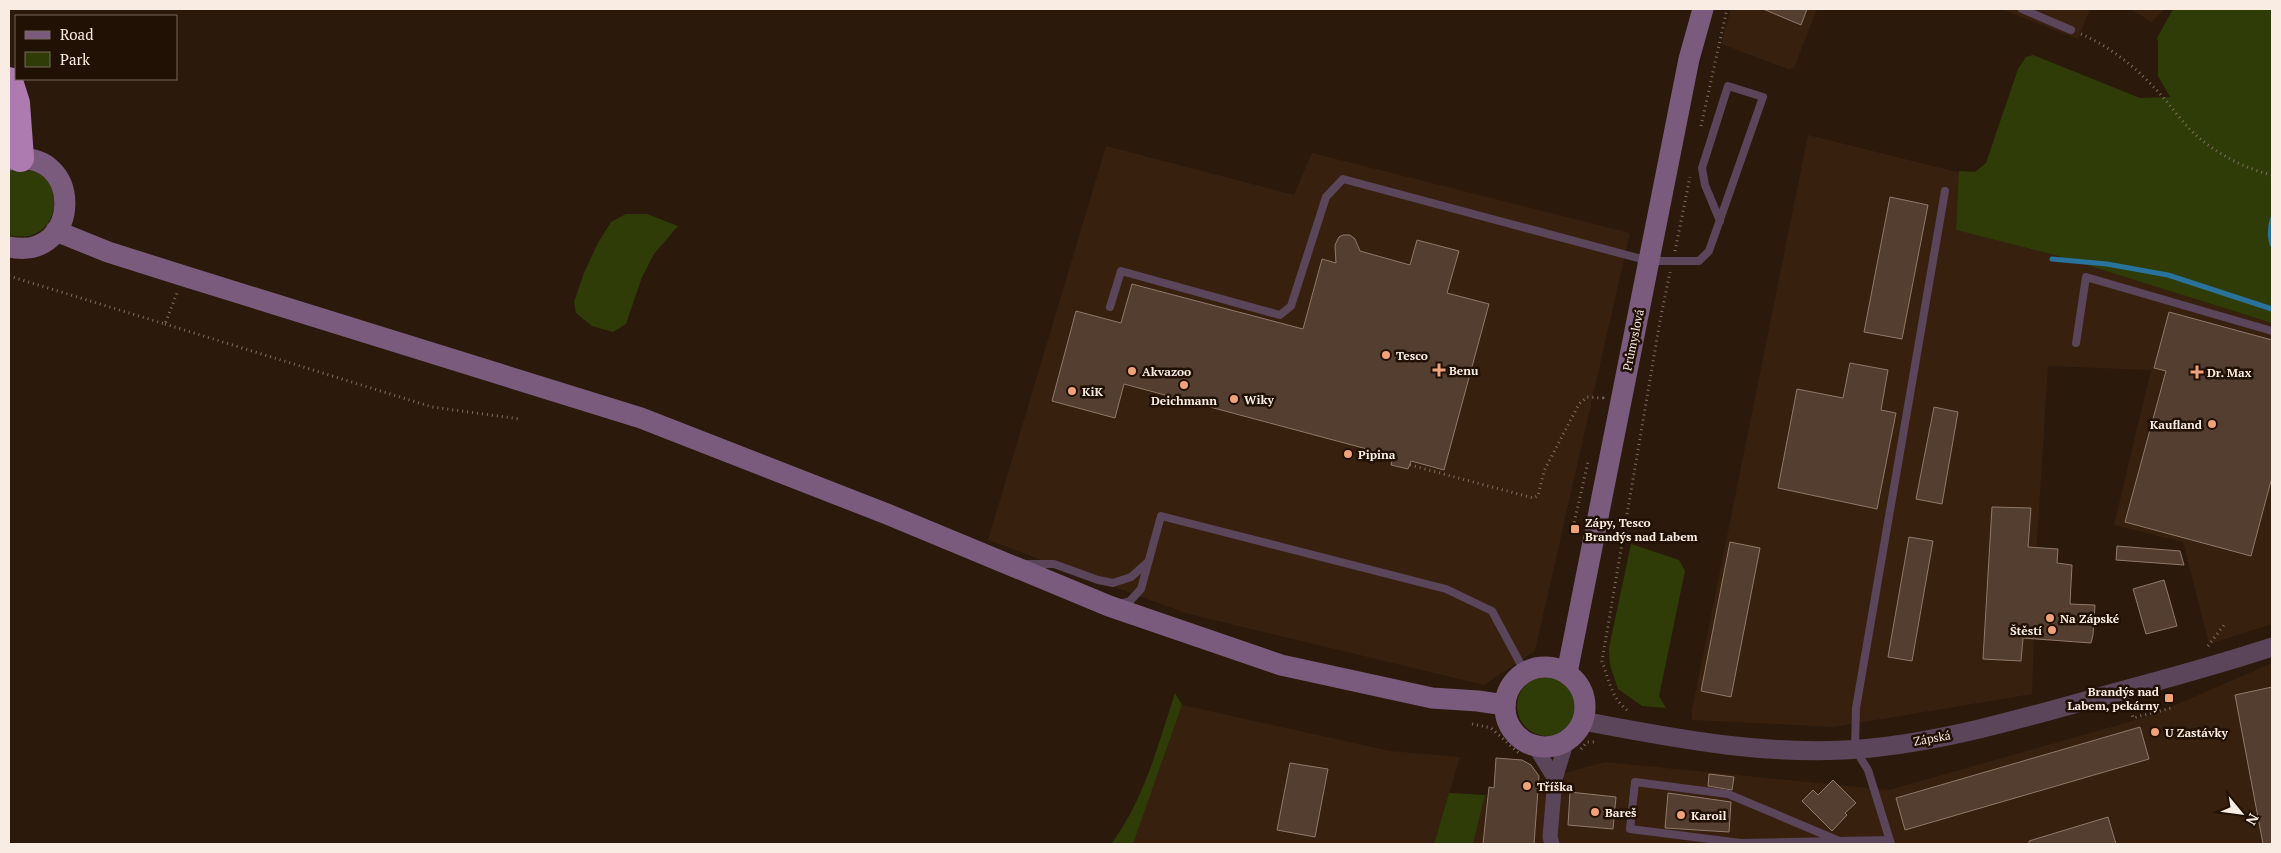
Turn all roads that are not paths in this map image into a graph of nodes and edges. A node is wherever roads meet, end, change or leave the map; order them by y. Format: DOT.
graph roads {
  1 [pos="1703,9"];
  2 [pos="2022,9"];
  3 [pos="2072,30"];
  4 [pos="9,81"];
  5 [pos="14,159"];
  6 [pos="1945,191"];
  7 [pos="1720,221"];
  8 [pos="56,232"];
  9 [pos="9,247"];
  10 [pos="1649,262"];
  11 [pos="1110,307"];
  12 [pos="2272,331"];
  13 [pos="2076,343"];
  14 [pos="1148,562"];
  15 [pos="1006,564"];
  16 [pos="1109,606"];
  17 [pos="2272,647"];
  18 [pos="1525,672"];
  19 [pos="1567,673"];
  20 [pos="1505,705"];
  21 [pos="1583,721"];
  22 [pos="1571,747"];
  23 [pos="1855,749"];
  24 [pos="1531,752"];
  25 [pos="1555,779"];
  26 [pos="1890,842"];
  27 [pos="1844,843"];
  28 [pos="1552,844"];
  1 -- 10 [label="main road, Průmyslová"];
  2 -- 3 [label="lane"];
  4 -- 5 [label="highway"];
  5 -- 8 [label="main road"];
  6 -- 23 [label="lane"];
  7 -- 7 [label="lane"];
  7 -- 10 [label="lane"];
  8 -- 9 [label="main road"];
  8 -- 15 [label="main road"];
  10 -- 11 [label="lane"];
  10 -- 19 [label="main road, Průmyslová"];
  12 -- 13 [label="lane"];
  14 -- 15 [label="lane"];
  14 -- 16 [label="lane"];
  14 -- 18 [label="lane"];
  15 -- 16 [label="main road"];
  16 -- 20 [label="main road"];
  17 -- 23 [label="street, Zápská"];
  18 -- 19 [label="main road"];
  18 -- 20 [label="main road"];
  19 -- 21 [label="main road"];
  20 -- 24 [label="main road"];
  21 -- 22 [label="main road"];
  21 -- 23 [label="street, Zápská"];
  22 -- 24 [label="main road"];
  22 -- 25 [label="street"];
  23 -- 26 [label="lane"];
  24 -- 25 [label="street"];
  25 -- 28 [label="street"];
  26 -- 27 [label="lane"];
  27 -- 27 [label="lane"];
}
